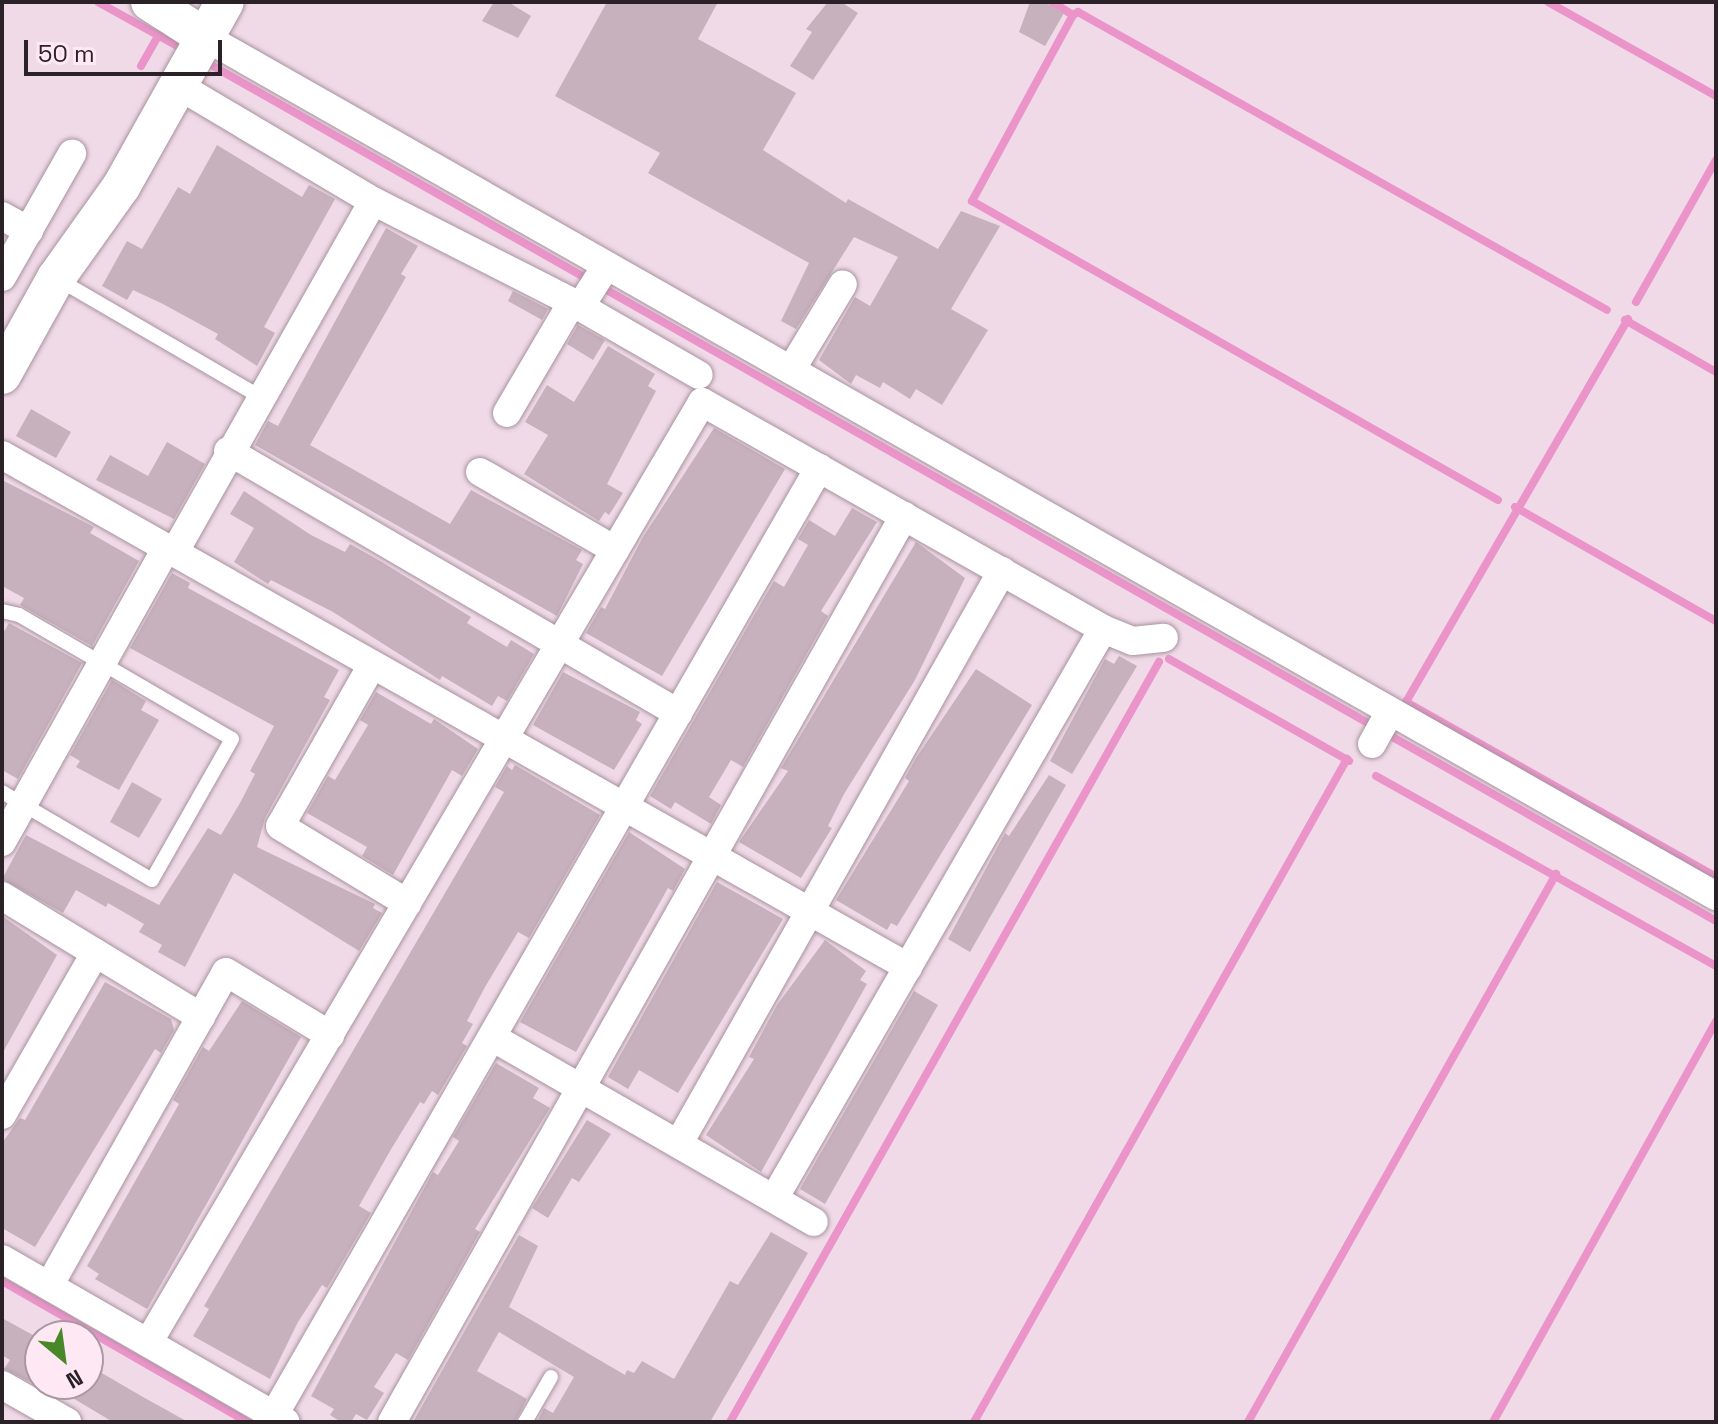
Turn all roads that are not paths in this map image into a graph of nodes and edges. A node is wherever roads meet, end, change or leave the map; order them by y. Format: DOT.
graph roads {
  1 [pos="225,2"];
  2 [pos="181,38"];
  3 [pos="72,154"];
  4 [pos="373,201"];
  5 [pos="2,216"];
  6 [pos="29,231"];
  7 [pos="604,269"];
  8 [pos="2,277"];
  9 [pos="56,278"];
  10 [pos="843,284"];
  11 [pos="578,304"];
  12 [pos="791,370"];
  13 [pos="2,375"];
  14 [pos="699,375"];
  15 [pos="259,396"];
  16 [pos="507,413"];
  17 [pos="228,451"];
  18 [pos="2,455"];
  19 [pos="819,468"];
  20 [pos="480,472"];
  21 [pos="904,516"];
  22 [pos="170,550"];
  23 [pos="615,550"];
  24 [pos="1002,571"];
  25 [pos="2,611"];
  26 [pos="1103,629"];
  27 [pos="1164,638"];
  28 [pos="560,644"];
  29 [pos="102,661"];
  30 [pos="372,665"];
  31 [pos="678,713"];
  32 [pos="504,739"];
  33 [pos="12,798"];
  34 [pos="624,807"];
  35 [pos="2,842"];
  36 [pos="712,856"];
  37 [pos="2,896"];
  38 [pos="1716,896"];
  39 [pos="407,903"];
  40 [pos="810,911"];
  41 [pos="95,953"];
  42 [pos="908,967"];
  43 [pos="201,1017"];
  44 [pos="330,1035"];
  45 [pos="492,1037"];
  46 [pos="581,1087"];
  47 [pos="2,1115"];
  48 [pos="679,1143"];
  49 [pos="775,1197"];
  50 [pos="814,1222"];
  51 [pos="2,1259"];
  52 [pos="49,1286"];
  53 [pos="148,1343"];
  54 [pos="551,1377"];
  55 [pos="2,1385"];
  56 [pos="280,1419"];
  57 [pos="67,1422"];
  58 [pos="392,1422"];
  59 [pos="525,1422"];
  1 -- 2 [label="street"];
  2 -- 4 [label="street"];
  2 -- 7 [label="street"];
  2 -- 9 [label="street"];
  3 -- 6 [label="street"];
  4 -- 11 [label="street"];
  4 -- 15 [label="street"];
  5 -- 6 [label="street"];
  6 -- 8 [label="street"];
  7 -- 11 [label="street"];
  7 -- 12 [label="street"];
  9 -- 13 [label="street"];
  9 -- 15 [label="lane"];
  10 -- 12 [label="street"];
  11 -- 14 [label="street"];
  11 -- 16 [label="street"];
  12 -- 38 [label="street"];
  15 -- 17 [label="street"];
  17 -- 22 [label="street"];
  17 -- 28 [label="street"];
  18 -- 22 [label="street"];
  19 -- 21 [label="street"];
  19 -- 23 [label="street"];
  19 -- 31 [label="street"];
  20 -- 23 [label="street"];
  21 -- 24 [label="street"];
  21 -- 36 [label="street"];
  22 -- 29 [label="street"];
  22 -- 30 [label="street"];
  23 -- 28 [label="street"];
  24 -- 26 [label="street"];
  24 -- 40 [label="street"];
  25 -- 29 [label="lane"];
  26 -- 27 [label="street"];
  26 -- 42 [label="street"];
  28 -- 31 [label="street"];
  28 -- 32 [label="street"];
  29 -- 33 [label="street"];
  29 -- 33 [label="lane"];
  30 -- 32 [label="street"];
  30 -- 39 [label="street"];
  31 -- 34 [label="street"];
  32 -- 34 [label="street"];
  32 -- 39 [label="street"];
  33 -- 35 [label="street"];
  34 -- 36 [label="street"];
  34 -- 45 [label="street"];
  36 -- 40 [label="street"];
  36 -- 46 [label="street"];
  37 -- 41 [label="street"];
  39 -- 44 [label="street"];
  40 -- 42 [label="street"];
  40 -- 48 [label="street"];
  41 -- 43 [label="street"];
  41 -- 47 [label="street"];
  42 -- 49 [label="street"];
  43 -- 44 [label="street"];
  43 -- 52 [label="street"];
  44 -- 53 [label="street"];
  45 -- 46 [label="street"];
  45 -- 56 [label="street"];
  46 -- 48 [label="street"];
  46 -- 58 [label="street"];
  48 -- 49 [label="street"];
  49 -- 50 [label="street"];
  51 -- 52 [label="street"];
  52 -- 53 [label="street"];
  53 -- 56 [label="street"];
  54 -- 59 [label="lane"];
  55 -- 57 [label="street"];
}
